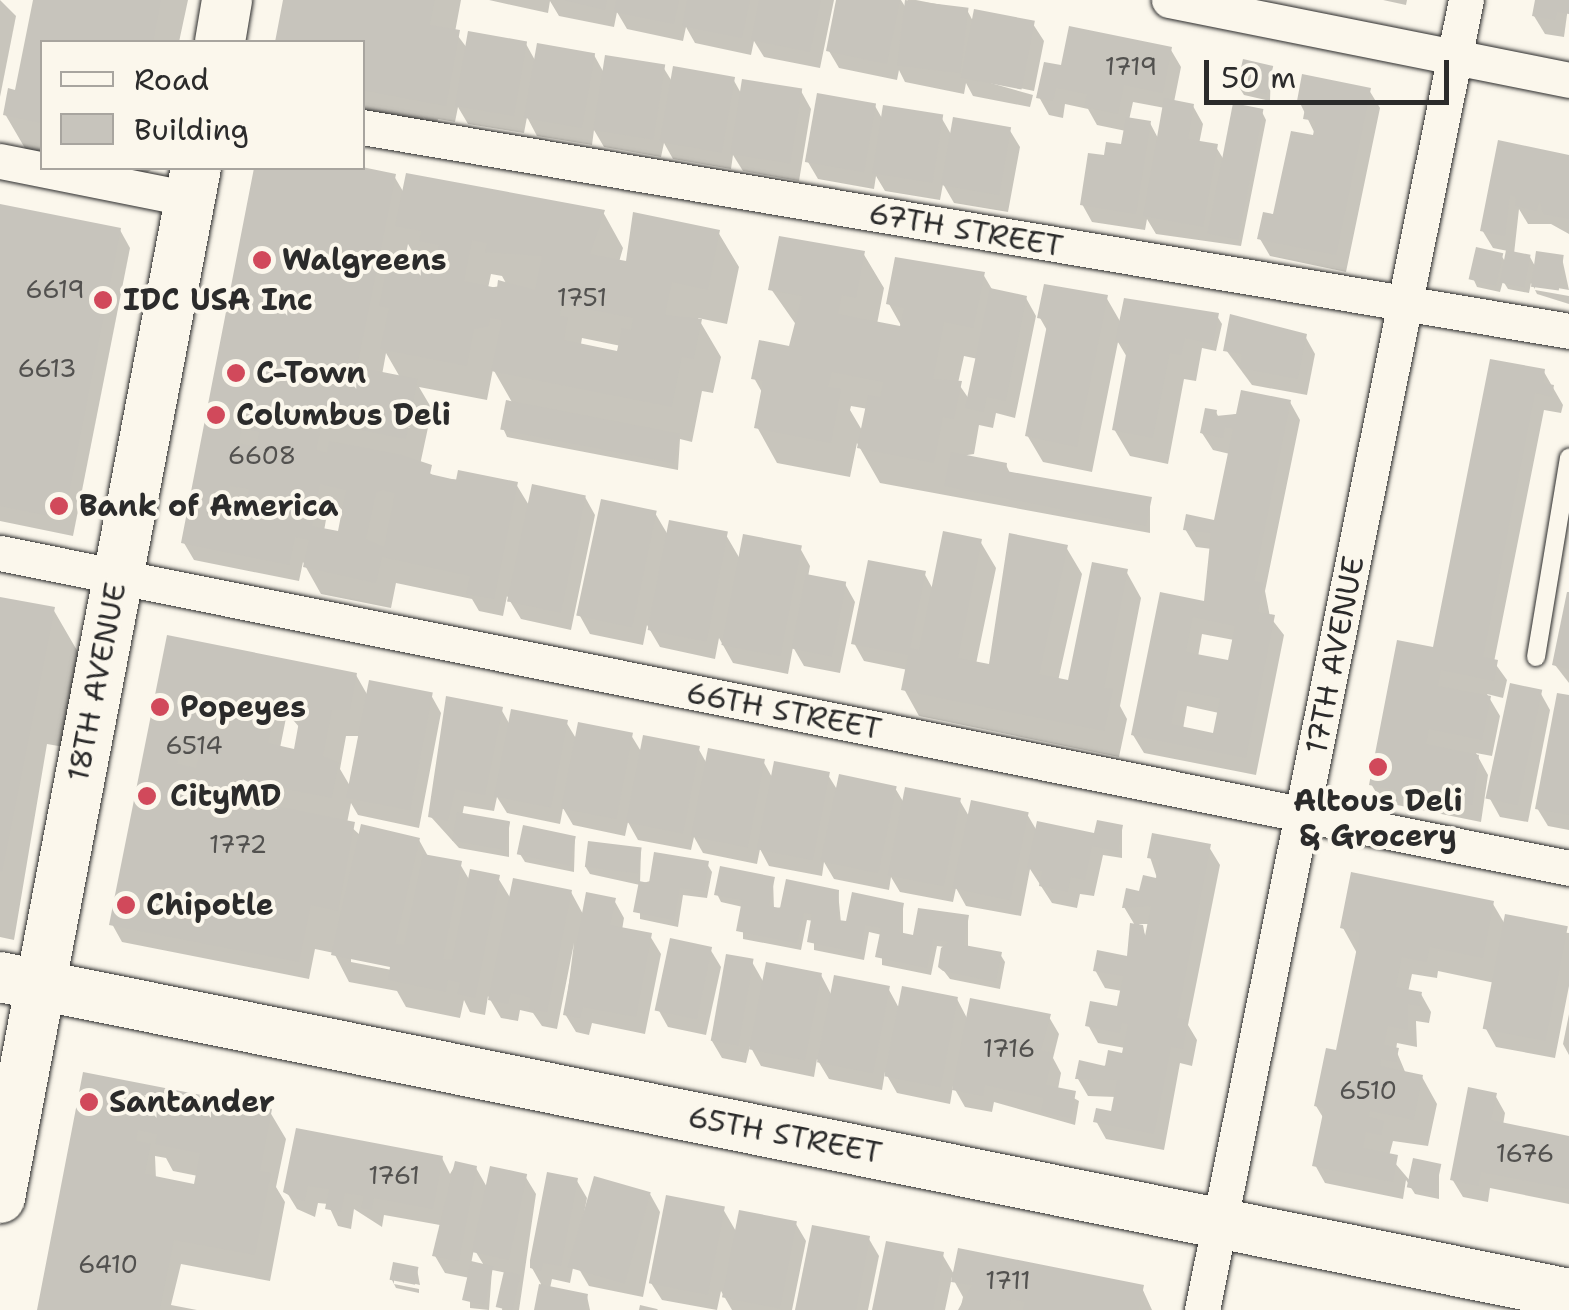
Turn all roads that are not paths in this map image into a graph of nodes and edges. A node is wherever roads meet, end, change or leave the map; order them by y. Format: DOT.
graph roads {
  1 [pos="228,0"];
  2 [pos="1170,0"];
  3 [pos="1466,0"];
  4 [pos="220,40"];
  5 [pos="1454,57"];
  6 [pos="1569,80"];
  7 [pos="365,129"];
  8 [pos="0,161"];
  9 [pos="40,166"];
  10 [pos="76,170"];
  11 [pos="193,184"];
  12 [pos="1406,305"];
  13 [pos="1569,332"];
  14 [pos="1569,458"];
  15 [pos="0,554"];
  16 [pos="116,577"];
  17 [pos="1536,657"];
  18 [pos="1303,816"];
  19 [pos="1569,868"];
  20 [pos="20,981"];
  21 [pos="0,1198"];
  22 [pos="1220,1222"];
  23 [pos="1569,1294"];
  24 [pos="1202,1310"];
  1 -- 4 [label="main road"];
  2 -- 5 [label="street"];
  3 -- 5 [label="street, 17TH AVENUE"];
  5 -- 6 [label="street"];
  5 -- 12 [label="street, 17TH AVENUE"];
  7 -- 12 [label="street, 67TH STREET"];
  8 -- 9 [label="street"];
  10 -- 11 [label="street"];
  11 -- 16 [label="main road, 18TH AVENUE"];
  12 -- 13 [label="street, 67TH STREET"];
  12 -- 18 [label="street, 17TH AVENUE"];
  14 -- 17 [label="lane"];
  15 -- 16 [label="street, 66TH STREET"];
  16 -- 18 [label="street, 66TH STREET"];
  16 -- 20 [label="main road, 18TH AVENUE"];
  18 -- 19 [label="street, 66TH STREET"];
  18 -- 22 [label="street, 17TH AVENUE"];
  20 -- 21 [label="main road, 18TH AVENUE"];
  20 -- 22 [label="main road, 65TH STREET"];
  22 -- 23 [label="main road, 65TH STREET"];
  22 -- 24 [label="street, 17TH AVENUE"];
}
